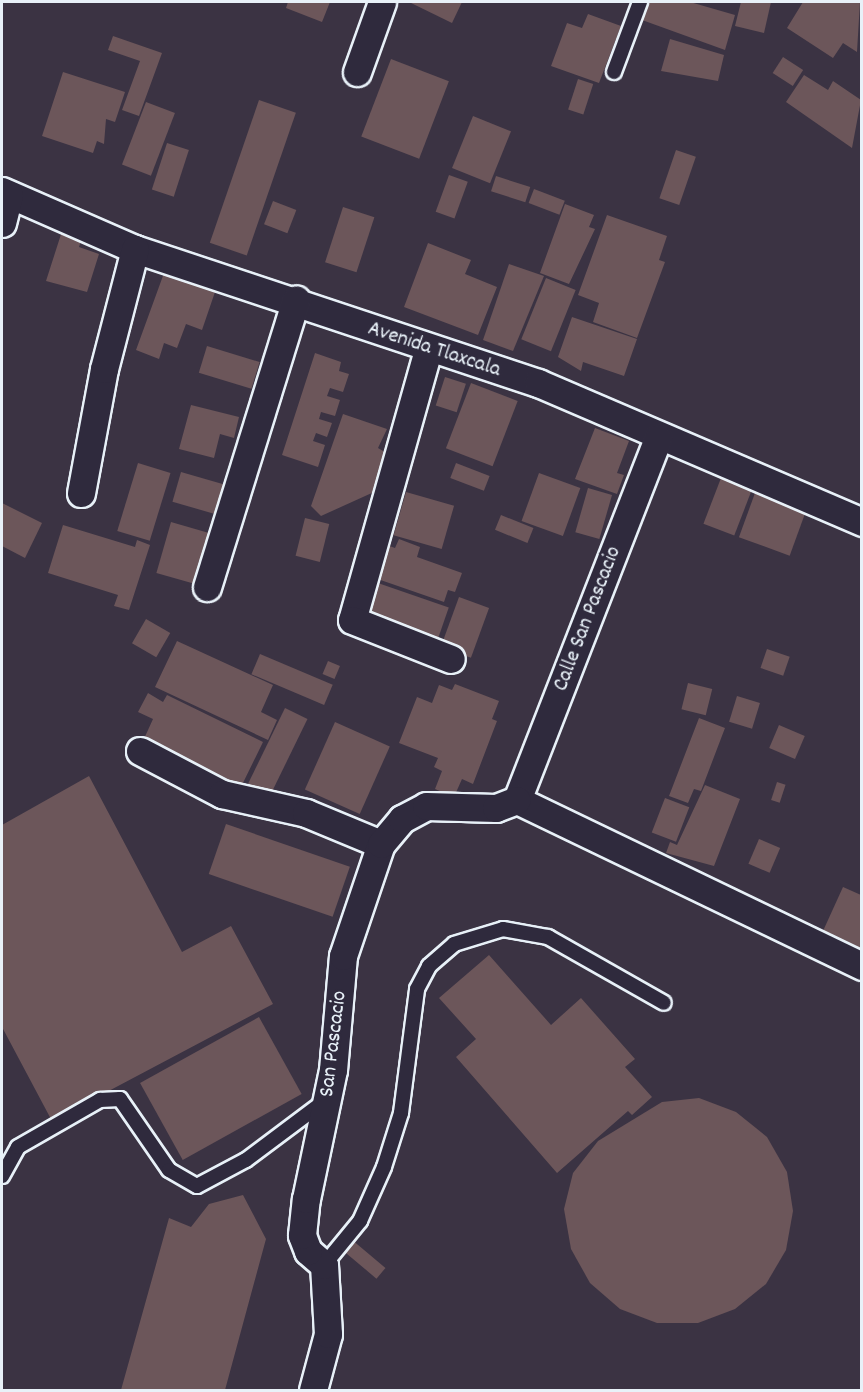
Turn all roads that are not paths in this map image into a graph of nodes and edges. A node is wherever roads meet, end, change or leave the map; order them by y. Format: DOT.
graph roads {
  1 [pos="382,2"];
  2 [pos="640,2"];
  3 [pos="357,72"];
  4 [pos="614,72"];
  5 [pos="5,193"];
  6 [pos="2,223"];
  7 [pos="135,249"];
  8 [pos="296,299"];
  9 [pos="428,350"];
  10 [pos="658,439"];
  11 [pos="81,494"];
  12 [pos="861,522"];
  13 [pos="207,587"];
  14 [pos="451,659"];
  15 [pos="140,751"];
  16 [pos="517,800"];
  17 [pos="381,844"];
  18 [pos="861,966"];
  19 [pos="664,1002"];
  20 [pos="327,1099"];
  21 [pos="2,1176"];
  22 [pos="324,1265"];
  23 [pos="314,1390"];
  1 -- 3 [label="street"];
  2 -- 4 [label="lane"];
  5 -- 6 [label="street"];
  5 -- 7 [label="street, Avenida Tlaxcala"];
  7 -- 8 [label="street, Avenida Tlaxcala"];
  7 -- 11 [label="street"];
  8 -- 9 [label="street, Avenida Tlaxcala"];
  8 -- 13 [label="street"];
  9 -- 10 [label="street, Avenida Tlaxcala"];
  9 -- 14 [label="street"];
  10 -- 12 [label="street, Avenida Tlaxcala"];
  10 -- 16 [label="street, Calle San Pascacio"];
  15 -- 17 [label="street"];
  16 -- 17 [label="street, San Pascacio"];
  16 -- 18 [label="street"];
  17 -- 20 [label="street, San Pascacio"];
  19 -- 22 [label="lane"];
  20 -- 21 [label="lane"];
  20 -- 22 [label="street, San Pascacio"];
  22 -- 23 [label="street"];
}
